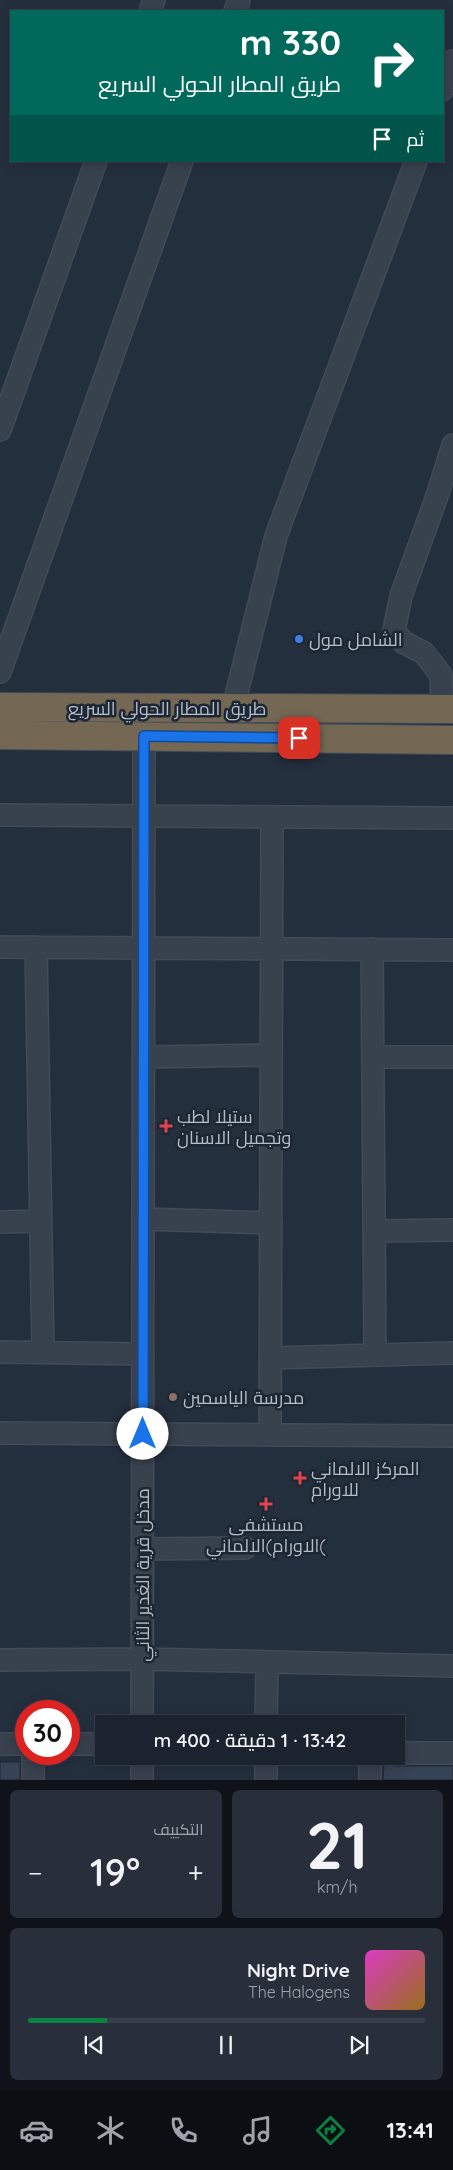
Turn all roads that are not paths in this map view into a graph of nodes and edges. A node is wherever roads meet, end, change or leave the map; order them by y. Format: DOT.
graph roads {
  1 [pos="453,61"];
  2 [pos="444,85"];
  3 [pos="96,162"];
  4 [pos="182,162"];
  5 [pos="416,162"];
  6 [pos="0,430"];
  7 [pos="453,444"];
  8 [pos="0,672"];
  9 [pos="0,707"];
  10 [pos="233,708"];
  11 [pos="448,709"];
  12 [pos="0,735"];
  13 [pos="144,736"];
  14 [pos="453,740"];
  15 [pos="0,815"];
  16 [pos="144,816"];
  17 [pos="272,817"];
  18 [pos="453,818"];
  19 [pos="0,947"];
  20 [pos="36,947"];
  21 [pos="144,948"];
  22 [pos="272,949"];
  23 [pos="372,949"];
  24 [pos="453,950"];
  25 [pos="271,1055"];
  26 [pos="144,1056"];
  27 [pos="373,1057"];
  28 [pos="453,1057"];
  29 [pos="143,1219"];
  30 [pos="40,1221"];
  31 [pos="0,1222"];
  32 [pos="271,1223"];
  33 [pos="453,1230"];
  34 [pos="374,1231"];
  35 [pos="0,1352"];
  36 [pos="42,1352"];
  37 [pos="143,1354"];
  38 [pos="453,1354"];
  39 [pos="375,1355"];
  40 [pos="271,1358"];
  41 [pos="0,1433"];
  42 [pos="143,1434"];
  43 [pos="270,1434"];
  44 [pos="453,1436"];
  45 [pos="245,1548"];
  46 [pos="142,1549"];
  47 [pos="0,1660"];
  48 [pos="142,1660"];
  49 [pos="267,1663"];
  50 [pos="453,1666"];
  51 [pos="142,1715"];
  52 [pos="266,1715"];
  53 [pos="0,1744"];
  54 [pos="15,1744"];
  55 [pos="80,1744"];
  56 [pos="95,1744"];
  57 [pos="405,1753"];
  58 [pos="453,1753"];
  59 [pos="33,1765"];
  60 [pos="142,1765"];
  61 [pos="266,1765"];
  62 [pos="370,1765"];
  63 [pos="33,1780"];
  64 [pos="142,1780"];
  65 [pos="266,1780"];
  66 [pos="370,1780"];
  1 -- 2 [label="street"];
  3 -- 6 [label="street"];
  4 -- 8 [label="street"];
  5 -- 10 [label="street"];
  7 -- 11 [label="street"];
  9 -- 10 [label="highway, طريق المطار الحولي السريع"];
  10 -- 11 [label="highway, طريق المطار الحولي السريع"];
  12 -- 13 [label="highway, طريق المطار الحولي السريع"];
  13 -- 14 [label="highway, طريق المطار الحولي السريع"];
  13 -- 16 [label="street, مدخل قرية الغدير الثاني"];
  15 -- 16 [label="street"];
  16 -- 17 [label="street"];
  16 -- 21 [label="street, مدخل قرية الغدير الثاني"];
  17 -- 18 [label="street"];
  17 -- 22 [label="street"];
  19 -- 20 [label="street"];
  20 -- 21 [label="street"];
  20 -- 30 [label="street"];
  21 -- 22 [label="street"];
  21 -- 26 [label="street, مدخل قرية الغدير الثاني"];
  22 -- 23 [label="street"];
  22 -- 25 [label="street"];
  23 -- 24 [label="street"];
  23 -- 27 [label="street"];
  25 -- 26 [label="street"];
  25 -- 32 [label="street"];
  26 -- 29 [label="street, مدخل قرية الغدير الثاني"];
  27 -- 28 [label="street"];
  27 -- 34 [label="street"];
  29 -- 32 [label="street"];
  29 -- 37 [label="street, مدخل قرية الغدير الثاني"];
  30 -- 31 [label="street"];
  30 -- 36 [label="street"];
  32 -- 40 [label="street"];
  33 -- 34 [label="street"];
  34 -- 39 [label="street"];
  35 -- 36 [label="street"];
  36 -- 37 [label="street"];
  37 -- 42 [label="street, مدخل قرية الغدير الثاني"];
  38 -- 39 [label="street"];
  39 -- 40 [label="street"];
  40 -- 43 [label="street"];
  41 -- 42 [label="street"];
  42 -- 43 [label="street"];
  42 -- 46 [label="street, مدخل قرية الغدير الثاني"];
  43 -- 44 [label="street"];
  45 -- 46 [label="street"];
  46 -- 48 [label="street, مدخل قرية الغدير الثاني"];
  47 -- 48 [label="street"];
  48 -- 49 [label="street"];
  48 -- 51 [label="street, مدخل قرية الغدير الثاني"];
  49 -- 50 [label="street"];
  49 -- 52 [label="street"];
  53 -- 54 [label="street"];
  55 -- 56 [label="street"];
  57 -- 58 [label="street"];
  59 -- 63 [label="street"];
  60 -- 64 [label="street"];
  61 -- 65 [label="street"];
  62 -- 66 [label="street"];
}
